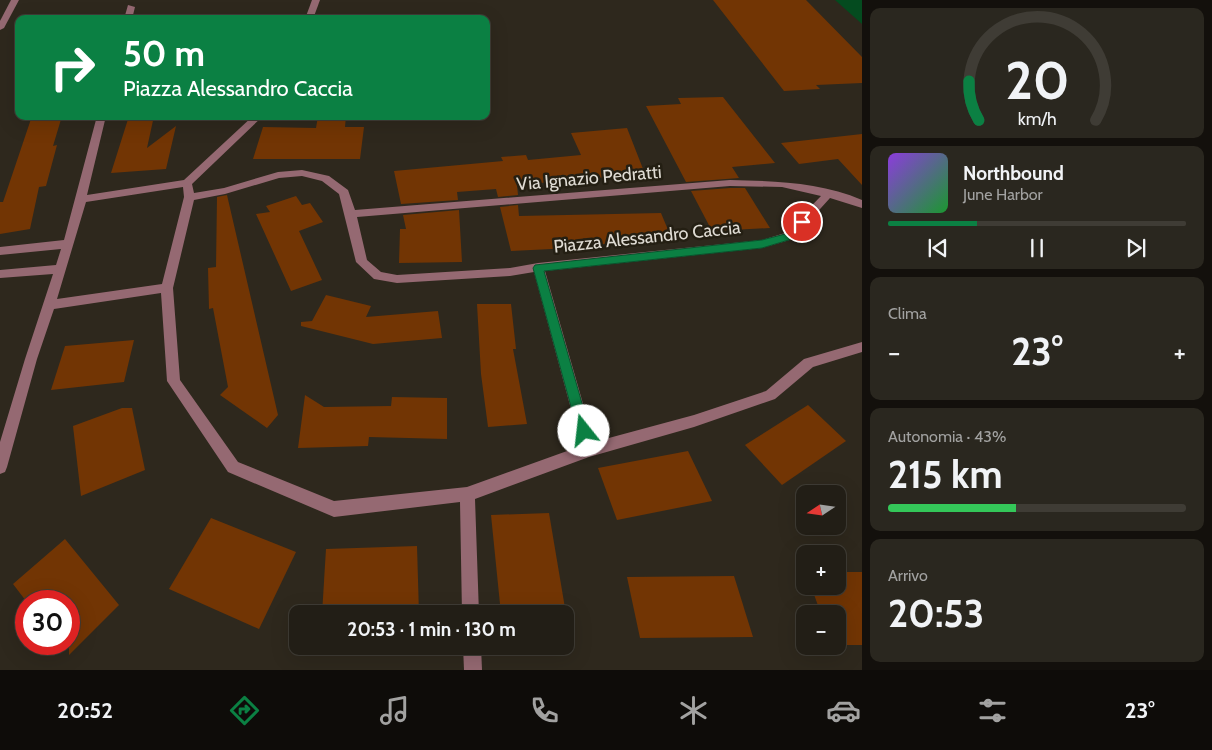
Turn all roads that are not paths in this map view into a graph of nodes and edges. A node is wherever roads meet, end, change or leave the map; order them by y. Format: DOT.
graph roads {
  1 [pos="15,0"];
  2 [pos="316,0"];
  3 [pos="131,7"];
  4 [pos="129,15"];
  5 [pos="310,15"];
  6 [pos="0,28"];
  7 [pos="101,120"];
  8 [pos="255,120"];
  9 [pos="187,183"];
  10 [pos="828,194"];
  11 [pos="188,196"];
  12 [pos="81,199"];
  13 [pos="862,204"];
  14 [pos="351,214"];
  15 [pos="67,244"];
  16 [pos="0,251"];
  17 [pos="538,268"];
  18 [pos="59,269"];
  19 [pos="0,274"];
  20 [pos="167,288"];
  21 [pos="49,305"];
  22 [pos="862,347"];
  23 [pos="589,450"];
  24 [pos="0,467"];
  25 [pos="467,494"];
  26 [pos="471,605"];
  27 [pos="472,655"];
  28 [pos="473,670"];
  1 -- 6 [label="street"];
  2 -- 5 [label="street"];
  3 -- 4 [label="street"];
  7 -- 12 [label="street"];
  8 -- 9 [label="street"];
  9 -- 11 [label="street"];
  9 -- 12 [label="street"];
  10 -- 13 [label="street"];
  10 -- 14 [label="street, Via Ignazio Pedratti"];
  10 -- 17 [label="street, Piazza Alessandro Caccia"];
  11 -- 14 [label="street"];
  11 -- 20 [label="street"];
  12 -- 15 [label="street"];
  14 -- 17 [label="street"];
  15 -- 16 [label="street"];
  15 -- 18 [label="street"];
  17 -- 23 [label="street, Piazza Alessandro Caccia"];
  18 -- 19 [label="street"];
  18 -- 21 [label="street"];
  20 -- 21 [label="street"];
  20 -- 25 [label="street"];
  21 -- 24 [label="street"];
  22 -- 23 [label="street"];
  23 -- 25 [label="street"];
  25 -- 26 [label="street"];
  27 -- 28 [label="street"];
}
